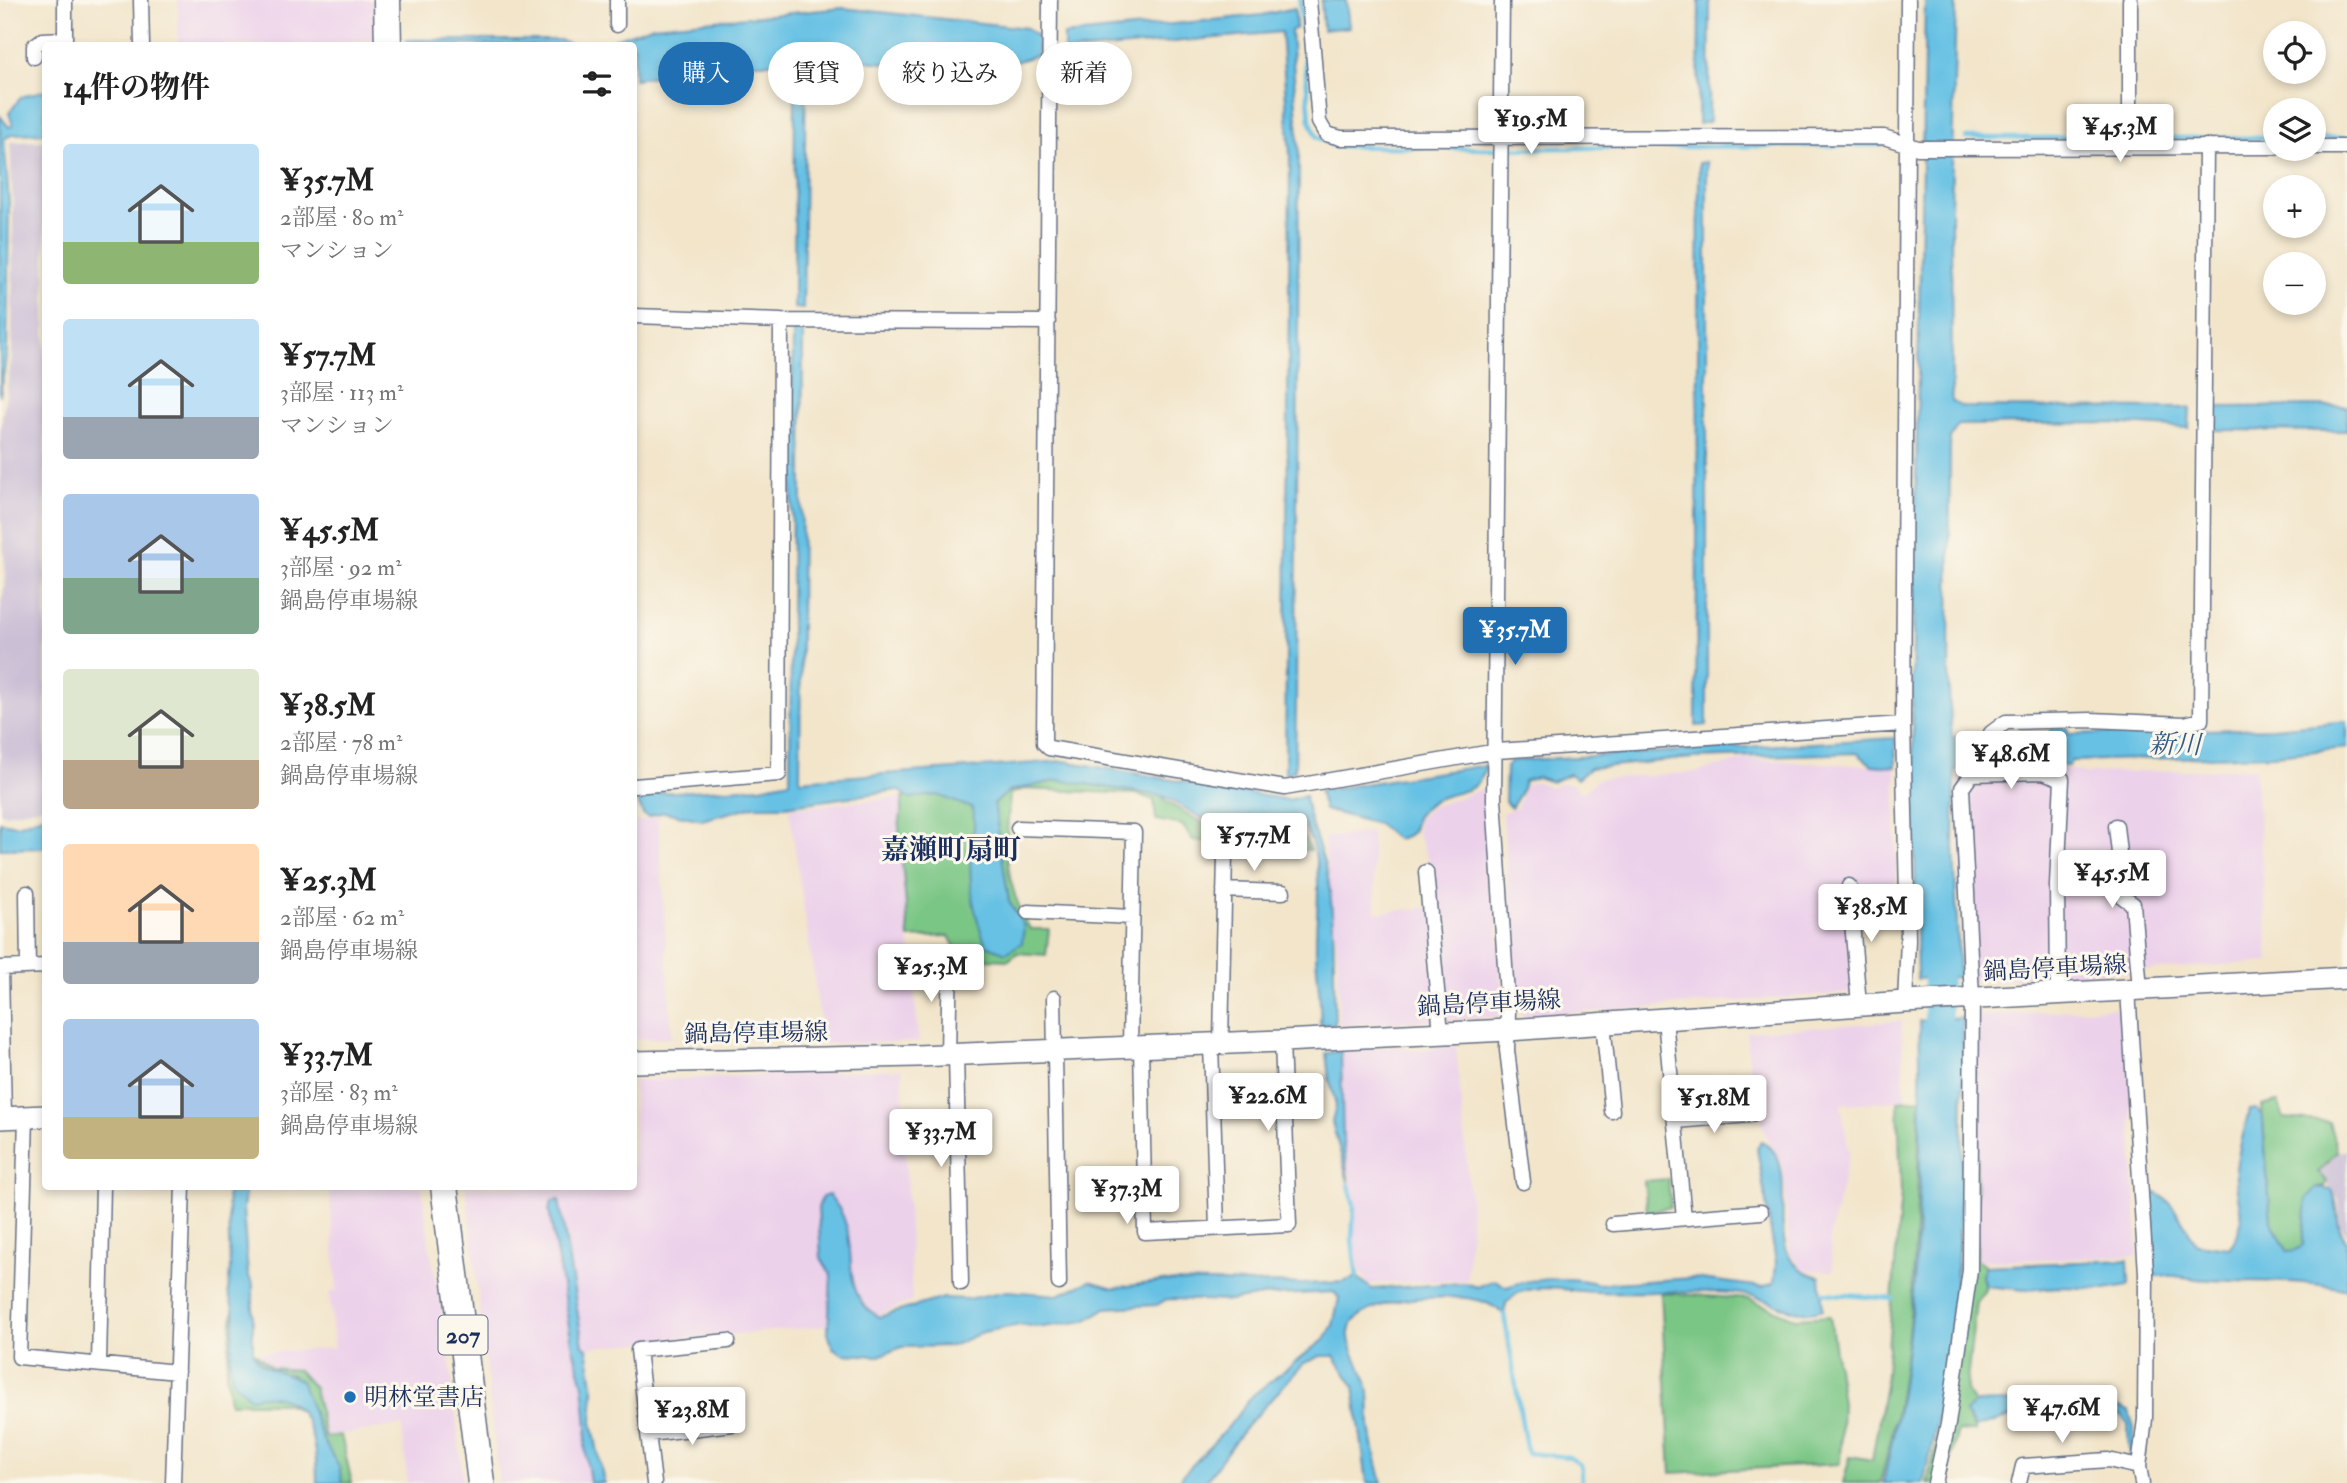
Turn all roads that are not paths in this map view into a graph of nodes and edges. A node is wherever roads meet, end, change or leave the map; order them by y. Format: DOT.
graph roads {
  1 [pos="65,0"];
  2 [pos="141,0"];
  3 [pos="387,0"];
  4 [pos="617,0"];
  5 [pos="1050,0"];
  6 [pos="1309,0"];
  7 [pos="1502,0"];
  8 [pos="1908,0"];
  9 [pos="2130,0"];
  10 [pos="617,25"];
  11 [pos="142,42"];
  12 [pos="387,42"];
  13 [pos="34,57"];
  14 [pos="1501,138"];
  15 [pos="2130,141"];
  16 [pos="2206,146"];
  17 [pos="1912,147"];
  18 [pos="2263,147"];
  19 [pos="2326,147"];
  20 [pos="2347,147"];
  21 [pos="637,316"];
  22 [pos="781,321"];
  23 [pos="1048,322"];
  24 [pos="1903,724"];
  25 [pos="1497,751"];
  26 [pos="1991,770"];
  27 [pos="637,786"];
  28 [pos="2116,826"];
  29 [pos="1018,828"];
  30 [pos="1225,854"];
  31 [pos="1426,872"];
  32 [pos="1849,886"];
  33 [pos="1224,890"];
  34 [pos="1283,892"];
  35 [pos="27,893"];
  36 [pos="1028,912"];
  37 [pos="1132,917"];
  38 [pos="950,955"];
  39 [pos="42,966"];
  40 [pos="27,967"];
  41 [pos="2347,978"];
  42 [pos="2134,990"];
  43 [pos="2057,994"];
  44 [pos="1054,998"];
  45 [pos="1972,998"];
  46 [pos="1905,1002"];
  47 [pos="1859,1005"];
  48 [pos="1665,1019"];
  49 [pos="1603,1023"];
  50 [pos="1508,1030"];
  51 [pos="1441,1033"];
  52 [pos="1282,1041"];
  53 [pos="1216,1044"];
  54 [pos="1135,1047"];
  55 [pos="1052,1050"];
  56 [pos="952,1054"];
  57 [pos="637,1062"];
  58 [pos="1612,1111"];
  59 [pos="1750,1115"];
  60 [pos="36,1117"];
  61 [pos="2,1118"];
  62 [pos="1675,1121"];
  63 [pos="1523,1182"];
  64 [pos="103,1190"];
  65 [pos="183,1190"];
  66 [pos="444,1190"];
  67 [pos="1761,1212"];
  68 [pos="1684,1218"];
  69 [pos="1613,1224"];
  70 [pos="1217,1228"];
  71 [pos="961,1283"];
  72 [pos="1059,1283"];
  73 [pos="728,1340"];
  74 [pos="99,1363"];
  75 [pos="177,1371"];
  76 [pos="732,1424"];
  77 [pos="649,1434"];
  78 [pos="2139,1467"];
  79 [pos="173,1483"];
  80 [pos="481,1483"];
  81 [pos="654,1483"];
  82 [pos="1935,1483"];
  83 [pos="2019,1483"];
  84 [pos="2142,1483"];
  1 -- 13 [label="street"];
  2 -- 11 [label="street"];
  3 -- 12 [label="highway"];
  4 -- 10 [label="street"];
  5 -- 23 [label="street"];
  6 -- 14 [label="street"];
  7 -- 14 [label="street"];
  8 -- 17 [label="street"];
  9 -- 15 [label="street"];
  14 -- 17 [label="street"];
  14 -- 25 [label="street"];
  15 -- 16 [label="street"];
  15 -- 17 [label="street"];
  16 -- 18 [label="street"];
  16 -- 26 [label="street"];
  17 -- 24 [label="street"];
  19 -- 20 [label="street"];
  21 -- 22 [label="street"];
  22 -- 23 [label="street"];
  22 -- 27 [label="street"];
  23 -- 25 [label="street"];
  24 -- 25 [label="street"];
  24 -- 46 [label="street"];
  25 -- 50 [label="street"];
  26 -- 43 [label="street"];
  26 -- 45 [label="street"];
  28 -- 42 [label="street"];
  29 -- 37 [label="street"];
  30 -- 33 [label="street"];
  31 -- 51 [label="street"];
  32 -- 47 [label="street"];
  33 -- 34 [label="street"];
  33 -- 53 [label="street"];
  35 -- 40 [label="street"];
  36 -- 37 [label="street"];
  37 -- 54 [label="street"];
  38 -- 56 [label="street"];
  39 -- 40 [label="street"];
  40 -- 61 [label="street"];
  41 -- 42 [label="main road, 鍋島停車場線"];
  42 -- 43 [label="main road, 鍋島停車場線"];
  42 -- 78 [label="street"];
  43 -- 45 [label="main road, 鍋島停車場線"];
  44 -- 55 [label="street"];
  45 -- 46 [label="main road, 鍋島停車場線"];
  45 -- 82 [label="street"];
  46 -- 47 [label="main road, 鍋島停車場線"];
  47 -- 48 [label="main road, 鍋島停車場線"];
  48 -- 49 [label="main road, 鍋島停車場線"];
  48 -- 62 [label="street"];
  49 -- 50 [label="main road, 鍋島停車場線"];
  49 -- 58 [label="street"];
  50 -- 51 [label="main road, 鍋島停車場線"];
  50 -- 63 [label="street"];
  51 -- 52 [label="main road, 鍋島停車場線"];
  52 -- 53 [label="main road, 鍋島停車場線"];
  52 -- 70 [label="street"];
  53 -- 54 [label="main road, 鍋島停車場線"];
  53 -- 70 [label="street"];
  54 -- 55 [label="main road, 鍋島停車場線"];
  54 -- 70 [label="street"];
  55 -- 56 [label="main road, 鍋島停車場線"];
  55 -- 72 [label="street"];
  56 -- 57 [label="main road, 鍋島停車場線"];
  56 -- 71 [label="street"];
  59 -- 62 [label="street"];
  60 -- 61 [label="main road"];
  60 -- 74 [label="street"];
  62 -- 68 [label="street"];
  64 -- 74 [label="street"];
  65 -- 75 [label="street"];
  66 -- 80 [label="highway, 207"];
  67 -- 68 [label="street"];
  68 -- 69 [label="street"];
  73 -- 77 [label="street"];
  74 -- 75 [label="street"];
  75 -- 79 [label="street"];
  76 -- 77 [label="street"];
  77 -- 81 [label="street"];
  78 -- 83 [label="street"];
  78 -- 84 [label="street"];
}
